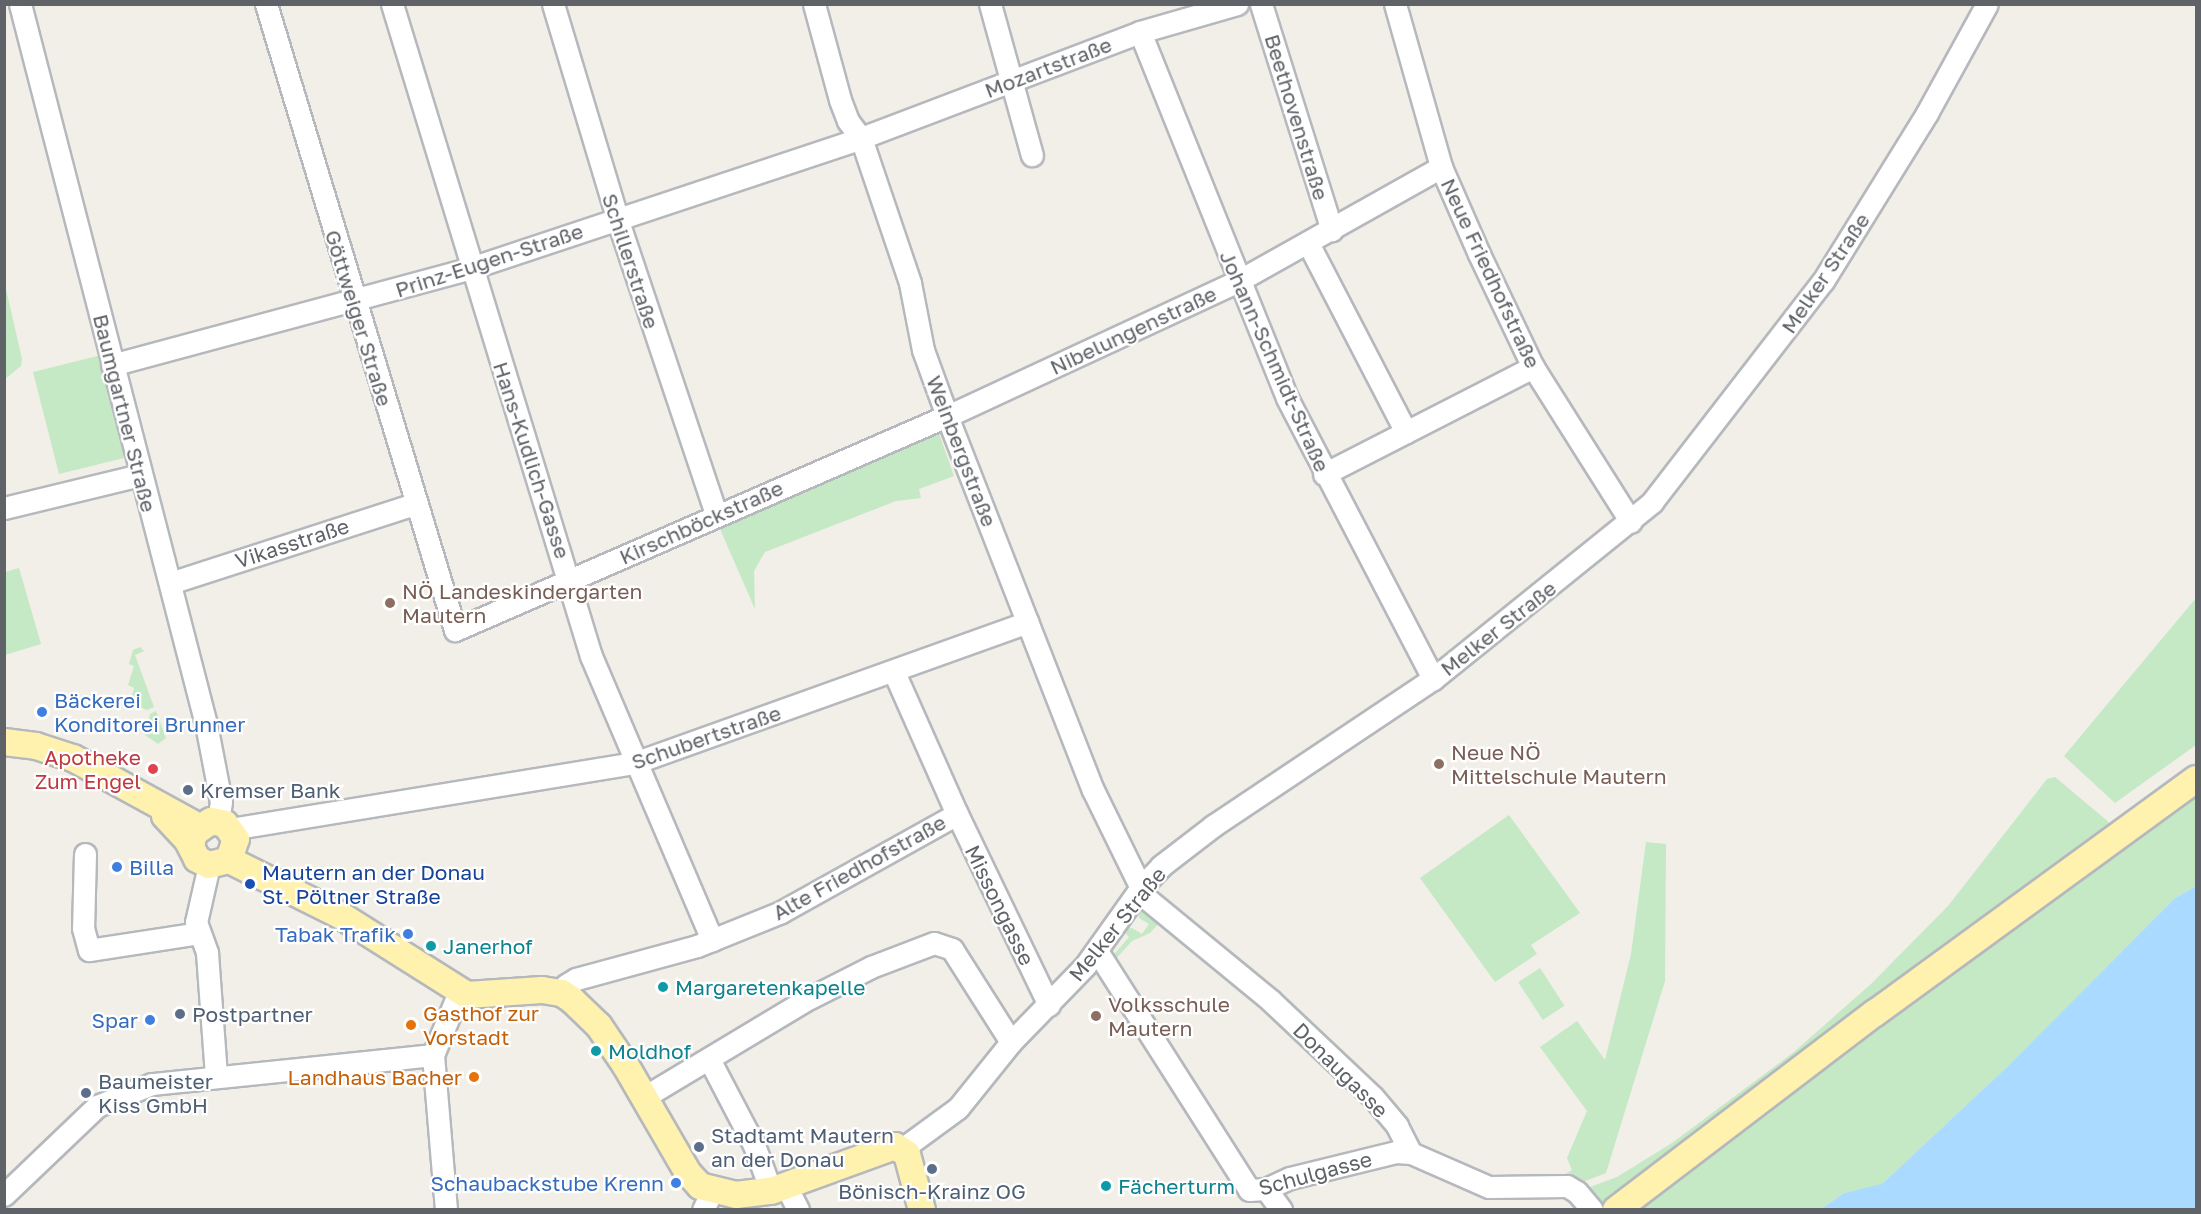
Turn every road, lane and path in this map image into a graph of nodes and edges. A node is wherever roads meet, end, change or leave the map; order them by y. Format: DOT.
graph roads {
  1 [pos="20,4"];
  2 [pos="266,4"];
  3 [pos="392,4"];
  4 [pos="553,4"];
  5 [pos="814,4"];
  6 [pos="990,4"];
  7 [pos="1237,4"];
  8 [pos="1261,4"];
  9 [pos="1395,4"];
  10 [pos="1987,4"];
  11 [pos="1140,32"];
  12 [pos="1012,80"];
  13 [pos="861,138"];
  14 [pos="1032,155"];
  15 [pos="1441,167"];
  16 [pos="617,218"];
  17 [pos="1332,230"];
  18 [pos="1308,243"];
  19 [pos="471,268"];
  20 [pos="1238,281"];
  21 [pos="353,298"];
  22 [pos="112,365"];
  23 [pos="1533,367"];
  24 [pos="948,416"];
  25 [pos="1406,432"];
  26 [pos="1324,474"];
  27 [pos="140,475"];
  28 [pos="415,504"];
  29 [pos="4,508"];
  30 [pos="716,514"];
  31 [pos="1631,522"];
  32 [pos="570,580"];
  33 [pos="170,583"];
  34 [pos="1027,622"];
  35 [pos="455,630"];
  36 [pos="894,672"];
  37 [pos="1433,679"];
  38 [pos="4,742"];
  39 [pos="634,763"];
  40 [pos="2196,779"];
  41 [pos="957,814"];
  42 [pos="210,831"];
  43 [pos="85,854"];
  44 [pos="219,862"];
  45 [pos="1142,886"];
  46 [pos="199,933"];
  47 [pos="711,940"];
  48 [pos="1097,951"];
  49 [pos="459,992"];
  50 [pos="562,993"];
  51 [pos="1049,1005"];
  52 [pos="1011,1041"];
  53 [pos="433,1055"];
  54 [pos="709,1059"];
  55 [pos="216,1075"];
  56 [pos="646,1096"];
  57 [pos="902,1149"];
  58 [pos="1412,1153"];
  59 [pos="779,1189"];
  60 [pos="1266,1189"];
  61 [pos="4,1195"];
  62 [pos="707,1200"];
  63 [pos="446,1209"];
  64 [pos="798,1209"];
  65 [pos="921,1209"];
  66 [pos="1281,1209"];
  67 [pos="1592,1209"];
  68 [pos="1616,1209"];
  1 -- 22 [label="street, Baumgartner Straße"];
  2 -- 21 [label="street, Göttweiger Straße"];
  3 -- 19 [label="street, Hans-Kudlich-Gasse"];
  4 -- 16 [label="street, Schillerstraße"];
  5 -- 13 [label="street, Weinbergstraße"];
  6 -- 12 [label="street"];
  7 -- 11 [label="street, Mozartstraße"];
  8 -- 17 [label="street, Beethovenstraße"];
  9 -- 15 [label="street, Neue Friedhofstraße"];
  10 -- 31 [label="street, Melker Straße"];
  11 -- 12 [label="street, Mozartstraße"];
  11 -- 20 [label="street, Johann-Schmidt-Straße"];
  12 -- 13 [label="street, Mozartstraße"];
  12 -- 14 [label="street"];
  13 -- 16 [label="street, Prinz-Eugen-Straße"];
  13 -- 24 [label="street, Weinbergstraße"];
  15 -- 17 [label="street, Nibelungenstraße"];
  15 -- 23 [label="street, Neue Friedhofstraße"];
  16 -- 19 [label="street, Prinz-Eugen-Straße"];
  16 -- 30 [label="street, Schillerstraße"];
  17 -- 18 [label="street, Nibelungenstraße"];
  18 -- 20 [label="street, Nibelungenstraße"];
  18 -- 25 [label="street"];
  19 -- 21 [label="street, Prinz-Eugen-Straße"];
  19 -- 32 [label="street, Hans-Kudlich-Gasse"];
  20 -- 24 [label="street, Nibelungenstraße"];
  20 -- 26 [label="street, Johann-Schmidt-Straße"];
  21 -- 22 [label="street, Prinz-Eugen-Straße"];
  21 -- 28 [label="street, Göttweiger Straße"];
  22 -- 27 [label="street, Baumgartner Straße"];
  23 -- 25 [label="street"];
  23 -- 31 [label="street, Neue Friedhofstraße"];
  24 -- 30 [label="street, Kirschböckstraße"];
  24 -- 34 [label="street, Weinbergstraße"];
  25 -- 26 [label="street"];
  26 -- 37 [label="street, Johann-Schmidt-Straße"];
  27 -- 29 [label="street"];
  27 -- 33 [label="street, Baumgartner Straße"];
  28 -- 33 [label="street, Vikasstraße"];
  28 -- 35 [label="street, Göttweiger Straße"];
  30 -- 32 [label="street, Kirschböckstraße"];
  31 -- 37 [label="street, Melker Straße"];
  32 -- 35 [label="street, Kirschböckstraße"];
  32 -- 39 [label="street, Hans-Kudlich-Gasse"];
  33 -- 42 [label="street, Baumgartner Straße"];
  34 -- 36 [label="street, Schubertstraße"];
  34 -- 45 [label="street, Weinbergstraße"];
  36 -- 39 [label="street, Schubertstraße"];
  36 -- 41 [label="street, Missongasse"];
  37 -- 45 [label="street, Melker Straße"];
  38 -- 42 [label="main road"];
  39 -- 42 [label="street, Schubertstraße"];
  39 -- 47 [label="street, Hans-Kudlich-Gasse"];
  40 -- 68 [label="main road"];
  41 -- 47 [label="street, Alte Friedhofstraße"];
  41 -- 51 [label="street, Missongasse"];
  42 -- 44 [label="main road"];
  42 -- 44 [label="main road"];
  43 -- 46 [label="street"];
  44 -- 46 [label="street"];
  44 -- 49 [label="main road"];
  45 -- 48 [label="street, Melker Straße"];
  45 -- 58 [label="street, Donaugasse"];
  46 -- 55 [label="street"];
  47 -- 50 [label="street, Alte Friedhofstraße"];
  48 -- 51 [label="street, Melker Straße"];
  48 -- 60 [label="street, Schulgasse"];
  49 -- 50 [label="main road"];
  49 -- 53 [label="street"];
  50 -- 56 [label="main road"];
  51 -- 52 [label="street, Melker Straße"];
  52 -- 54 [label="street"];
  52 -- 57 [label="street, Melker Straße"];
  53 -- 55 [label="street"];
  53 -- 63 [label="street"];
  54 -- 56 [label="street"];
  54 -- 59 [label="street"];
  55 -- 61 [label="street"];
  56 -- 62 [label="main road"];
  57 -- 59 [label="main road"];
  57 -- 65 [label="main road"];
  58 -- 60 [label="street, Schulgasse"];
  58 -- 67 [label="street"];
  59 -- 62 [label="main road"];
  59 -- 64 [label="street"];
  60 -- 66 [label="street"];
}
